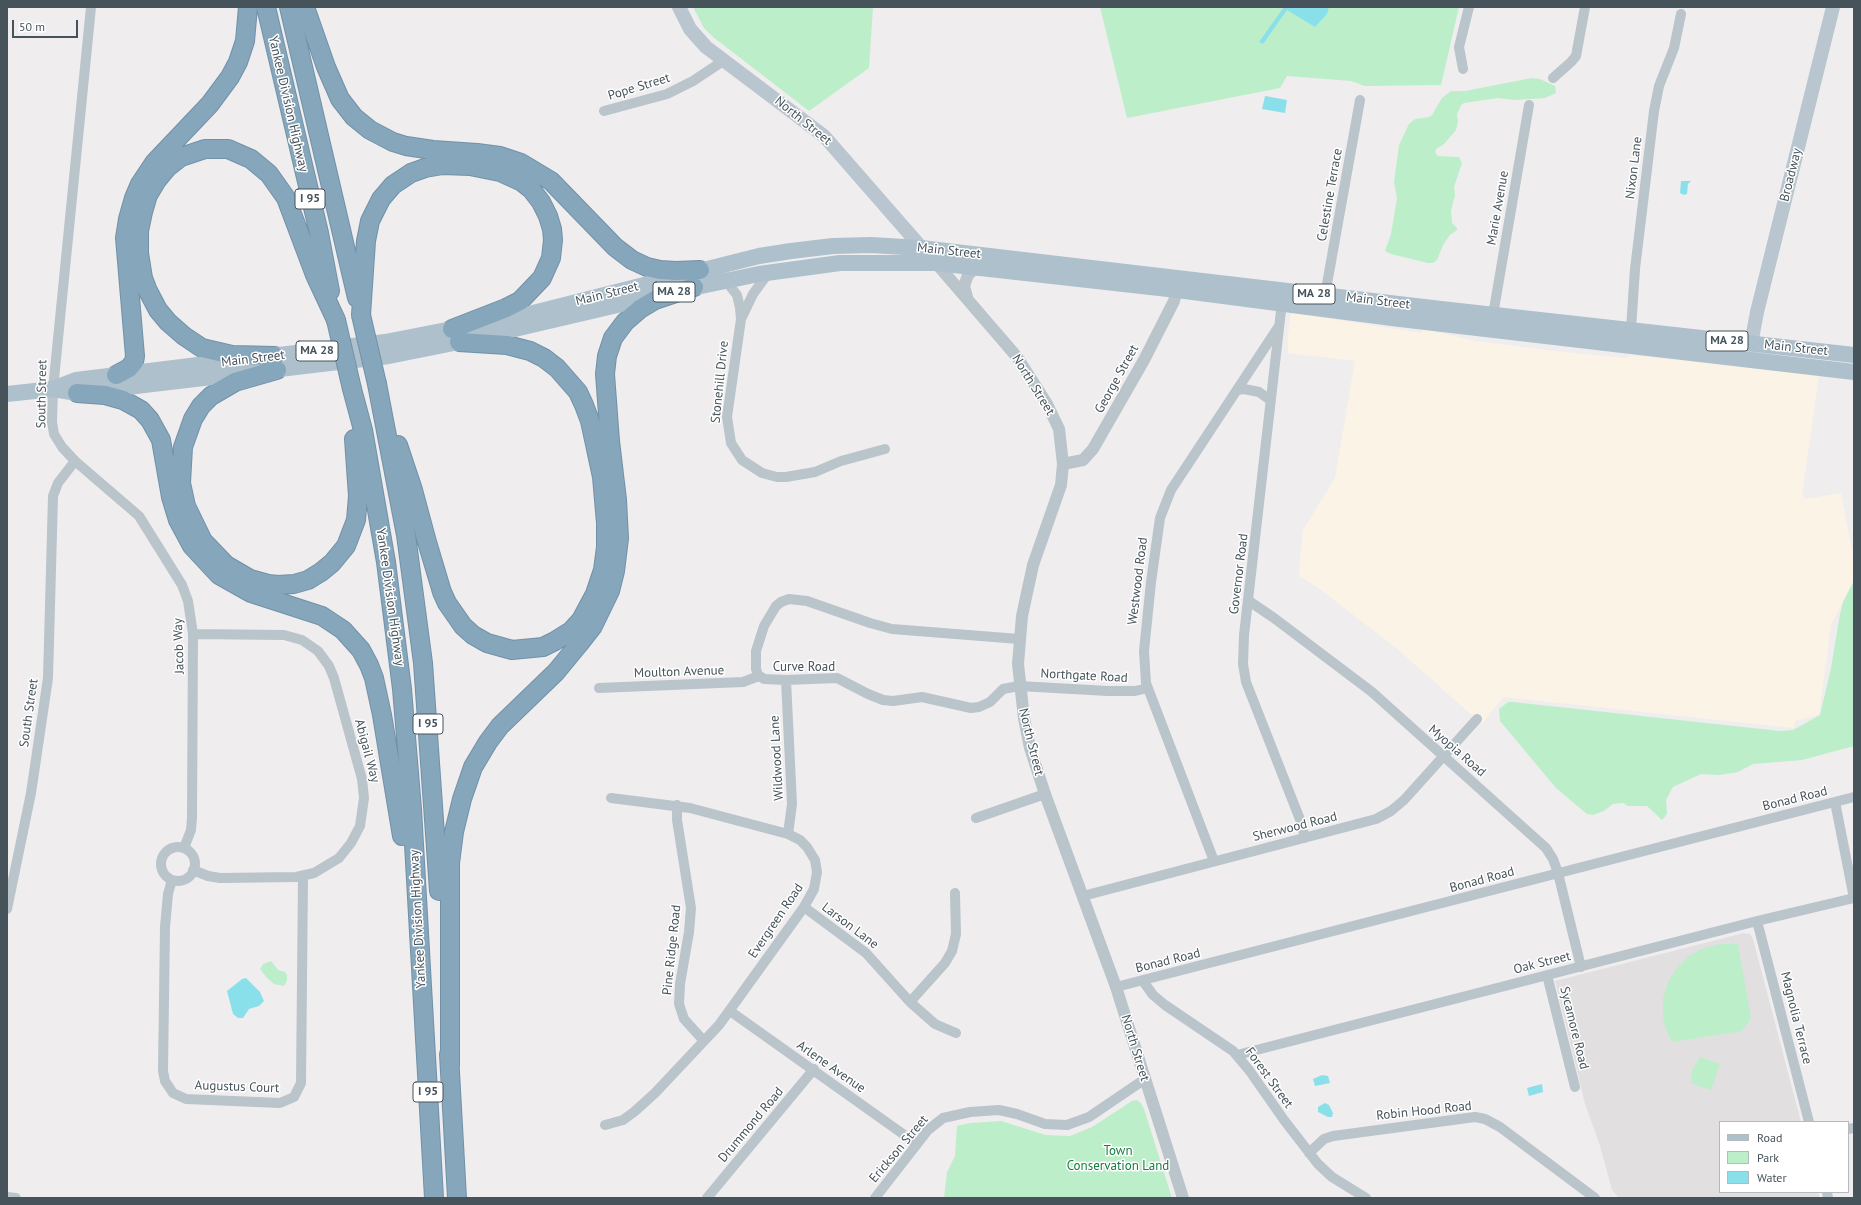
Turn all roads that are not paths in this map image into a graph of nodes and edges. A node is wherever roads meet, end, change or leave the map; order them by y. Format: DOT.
graph roads {
  1 [pos="91,7"];
  2 [pos="248,7"];
  3 [pos="266,7"];
  4 [pos="289,7"];
  5 [pos="305,7"];
  6 [pos="679,7"];
  7 [pos="1469,7"];
  8 [pos="1585,7"];
  9 [pos="1833,7"];
  10 [pos="1681,14"];
  11 [pos="723,61"];
  12 [pos="1463,69"];
  13 [pos="1553,78"];
  14 [pos="1360,100"];
  15 [pos="1529,105"];
  16 [pos="604,111"];
  17 [pos="922,248"];
  18 [pos="936,264"];
  19 [pos="987,269"];
  20 [pos="700,270"];
  21 [pos="769,272"];
  22 [pos="725,280"];
  23 [pos="694,287"];
  24 [pos="1178,290"];
  25 [pos="1325,295"];
  26 [pos="968,298"];
  27 [pos="1282,302"];
  28 [pos="361,315"];
  29 [pos="1493,315"];
  30 [pos="741,319"];
  31 [pos="336,320"];
  32 [pos="1279,326"];
  33 [pos="1630,329"];
  34 [pos="455,335"];
  35 [pos="1751,344"];
  36 [pos="1854,355"];
  37 [pos="276,363"];
  38 [pos="1854,372"];
  39 [pos="116,375"];
  40 [pos="377,384"];
  41 [pos="53,389"];
  42 [pos="352,389"];
  43 [pos="1237,390"];
  44 [pos="77,393"];
  45 [pos="7,394"];
  46 [pos="1270,400"];
  47 [pos="885,449"];
  48 [pos="75,461"];
  49 [pos="1063,464"];
  50 [pos="1249,601"];
  51 [pos="193,634"];
  52 [pos="1019,639"];
  53 [pos="759,676"];
  54 [pos="786,680"];
  55 [pos="1019,686"];
  56 [pos="599,688"];
  57 [pos="1148,688"];
  58 [pos="1476,719"];
  59 [pos="1443,756"];
  60 [pos="1045,794"];
  61 [pos="1854,797"];
  62 [pos="611,798"];
  63 [pos="1835,802"];
  64 [pos="676,806"];
  65 [pos="976,818"];
  66 [pos="788,834"];
  67 [pos="1305,838"];
  68 [pos="184,848"];
  69 [pos="1214,861"];
  70 [pos="193,870"];
  71 [pos="1558,873"];
  72 [pos="303,876"];
  73 [pos="172,880"];
  74 [pos="955,893"];
  75 [pos="1083,896"];
  76 [pos="1854,898"];
  77 [pos="804,907"];
  78 [pos="7,909"];
  79 [pos="1757,921"];
  80 [pos="1581,967"];
  81 [pos="1547,975"];
  82 [pos="1143,981"];
  83 [pos="422,985"];
  84 [pos="1116,987"];
  85 [pos="910,1002"];
  86 [pos="730,1011"];
  87 [pos="956,1033"];
  88 [pos="704,1041"];
  89 [pos="1237,1055"];
  90 [pos="450,1066"];
  91 [pos="814,1070"];
  92 [pos="1145,1079"];
  93 [pos="1575,1087"];
  94 [pos="1809,1121"];
  95 [pos="605,1125"];
  96 [pos="917,1144"];
  97 [pos="1309,1153"];
  98 [pos="7,1198"];
  99 [pos="16,1198"];
  100 [pos="434,1198"];
  101 [pos="457,1198"];
  102 [pos="708,1198"];
  103 [pos="875,1198"];
  104 [pos="1183,1198"];
  105 [pos="1366,1198"];
  106 [pos="1595,1198"];
  1 -- 41 [label="street, South Street"];
  2 -- 39 [label="highway"];
  3 -- 31 [label="highway, Yankee Division Highway / I 95"];
  4 -- 28 [label="highway, Yankee Division Highway / I 95"];
  5 -- 20 [label="highway"];
  6 -- 11 [label="main road, North Street"];
  7 -- 12 [label="street"];
  8 -- 13 [label="street"];
  9 -- 35 [label="main road, Broadway"];
  10 -- 33 [label="street, Nixon Lane"];
  11 -- 16 [label="street, Pope Street"];
  11 -- 17 [label="main road, North Street"];
  14 -- 25 [label="street, Celestine Terrace"];
  15 -- 29 [label="street, Marie Avenue"];
  17 -- 18 [label="main road, North Street"];
  17 -- 20 [label="main road, Main Street / MA 28"];
  17 -- 25 [label="main road, Main Street / MA 28"];
  18 -- 19 [label="main road, Main Street / MA 28"];
  18 -- 21 [label="main road, Main Street / MA 28"];
  18 -- 26 [label="street, North Street"];
  19 -- 24 [label="main road, Main Street / MA 28"];
  19 -- 26 [label="street"];
  20 -- 34 [label="main road, Main Street / MA 28"];
  21 -- 22 [label="main road, Main Street / MA 28"];
  21 -- 30 [label="street, Stonehill Drive"];
  22 -- 23 [label="main road, Main Street / MA 28"];
  22 -- 30 [label="street, Stonehill Drive"];
  23 -- 34 [label="main road, Main Street / MA 28"];
  23 -- 90 [label="highway"];
  24 -- 27 [label="main road, Main Street / MA 28"];
  24 -- 49 [label="street, George Street"];
  25 -- 29 [label="main road, Main Street / MA 28"];
  26 -- 49 [label="street, North Street"];
  27 -- 32 [label="street, Governor Road"];
  27 -- 38 [label="main road, Main Street / MA 28"];
  28 -- 34 [label="highway"];
  28 -- 40 [label="highway, Yankee Division Highway / I 95, bridge"];
  29 -- 33 [label="main road, Main Street / MA 28"];
  30 -- 47 [label="street, Stonehill Drive"];
  31 -- 37 [label="highway"];
  31 -- 42 [label="highway, Yankee Division Highway / I 95, bridge"];
  32 -- 43 [label="street, Westwood Road"];
  32 -- 46 [label="street, Governor Road"];
  33 -- 35 [label="main road, Main Street / MA 28"];
  34 -- 37 [label="main road, Main Street / MA 28"];
  34 -- 40 [label="highway"];
  35 -- 36 [label="main road, Main Street / MA 28"];
  37 -- 39 [label="main road, Main Street / MA 28"];
  37 -- 42 [label="highway"];
  37 -- 44 [label="main road, Main Street / MA 28"];
  39 -- 41 [label="main road, Main Street / MA 28"];
  40 -- 90 [label="highway, Yankee Division Highway / I 95"];
  41 -- 44 [label="main road, Main Street / MA 28"];
  41 -- 45 [label="main road, Main Street / MA 28"];
  41 -- 48 [label="street, South Street"];
  42 -- 83 [label="highway, Yankee Division Highway / I 95"];
  43 -- 46 [label="street"];
  43 -- 57 [label="street, Westwood Road"];
  44 -- 83 [label="highway"];
  46 -- 50 [label="street, Governor Road"];
  48 -- 51 [label="street, Jacob Way"];
  48 -- 78 [label="street, South Street"];
  49 -- 52 [label="street, North Street"];
  50 -- 59 [label="street, Myopia Road"];
  50 -- 67 [label="street, Governor Road"];
  51 -- 68 [label="street, Jacob Way"];
  51 -- 72 [label="street, Abigail Way"];
  52 -- 53 [label="street, Curve Road"];
  52 -- 55 [label="street, North Street"];
  53 -- 54 [label="street, Curve Road"];
  53 -- 56 [label="street, Moulton Avenue"];
  54 -- 55 [label="street, Curve Road"];
  54 -- 66 [label="street, Wildwood Lane"];
  55 -- 57 [label="street, Northgate Road"];
  55 -- 60 [label="street, North Street"];
  57 -- 69 [label="street, Westwood Road"];
  58 -- 59 [label="street, Sherwood Road"];
  59 -- 67 [label="street, Sherwood Road"];
  59 -- 71 [label="street, Myopia Road"];
  60 -- 65 [label="street"];
  60 -- 75 [label="street, North Street"];
  61 -- 63 [label="street, Bonad Road"];
  62 -- 64 [label="street, Evergreen Road"];
  63 -- 71 [label="street, Bonad Road"];
  63 -- 76 [label="street"];
  64 -- 66 [label="street, Evergreen Road"];
  64 -- 88 [label="street, Pine Ridge Road"];
  66 -- 77 [label="street, Evergreen Road"];
  67 -- 69 [label="street, Sherwood Road"];
  68 -- 70 [label="street"];
  68 -- 73 [label="street"];
  69 -- 75 [label="street, Sherwood Road"];
  70 -- 72 [label="street, Abigail Way"];
  70 -- 73 [label="street"];
  71 -- 80 [label="street, Myopia Road"];
  71 -- 82 [label="street, Bonad Road"];
  72 -- 73 [label="street, Augustus Court"];
  74 -- 85 [label="street"];
  75 -- 84 [label="street, North Street"];
  76 -- 79 [label="street, Oak Street"];
  77 -- 85 [label="street, Larson Lane"];
  77 -- 86 [label="street, Evergreen Road"];
  79 -- 80 [label="street, Oak Street"];
  79 -- 94 [label="street, Magnolia Terrace"];
  80 -- 81 [label="street, Oak Street"];
  81 -- 89 [label="street, Oak Street"];
  81 -- 93 [label="street, Sycamore Road"];
  82 -- 84 [label="street, Bonad Road"];
  82 -- 89 [label="street, Forest Street"];
  83 -- 100 [label="highway, Yankee Division Highway / I 95"];
  84 -- 92 [label="street, North Street"];
  85 -- 87 [label="street, Larson Lane"];
  86 -- 88 [label="street, Evergreen Road"];
  86 -- 91 [label="street, Arlene Avenue"];
  88 -- 95 [label="street, Evergreen Road"];
  89 -- 97 [label="street, Forest Street"];
  90 -- 101 [label="highway, Yankee Division Highway / I 95"];
  91 -- 96 [label="street, Arlene Avenue"];
  91 -- 102 [label="street, Drummond Road"];
  92 -- 96 [label="street, Erickson Street"];
  92 -- 104 [label="street, North Street"];
  96 -- 103 [label="street, Erickson Street"];
  97 -- 105 [label="street, Forest Street"];
  97 -- 106 [label="street, Robin Hood Road"];
  98 -- 99 [label="street"];
}
